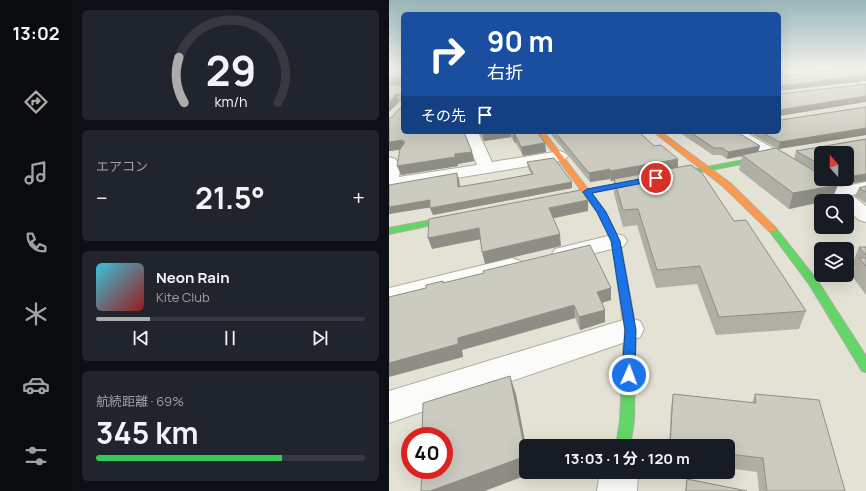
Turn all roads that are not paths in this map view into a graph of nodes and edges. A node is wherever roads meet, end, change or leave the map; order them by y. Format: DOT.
graph roads {
  1 [pos="472,134"];
  2 [pos="543,134"];
  3 [pos="660,134"];
  4 [pos="738,134"];
  5 [pos="799,152"];
  6 [pos="560,156"];
  7 [pos="776,156"];
  8 [pos="389,162"];
  9 [pos="486,168"];
  10 [pos="707,169"];
  11 [pos="389,184"];
  12 [pos="866,186"];
  13 [pos="587,192"];
  14 [pos="837,194"];
  15 [pos="851,194"];
  16 [pos="541,201"];
  17 [pos="854,207"];
  18 [pos="465,216"];
  19 [pos="866,216"];
  20 [pos="389,231"];
  21 [pos="616,241"];
  22 [pos="389,296"];
  23 [pos="630,330"];
  24 [pos="866,367"];
  25 [pos="389,407"];
  26 [pos="624,439"];
  27 [pos="618,479"];
  28 [pos="617,491"];
  1 -- 9 [label="street"];
  2 -- 6 [label="street"];
  3 -- 10 [label="street"];
  4 -- 7 [label="street"];
  5 -- 7 [label="street"];
  6 -- 9 [label="street"];
  6 -- 13 [label="street"];
  7 -- 10 [label="street"];
  7 -- 14 [label="street"];
  8 -- 11 [label="street"];
  9 -- 11 [label="street"];
  10 -- 13 [label="street"];
  10 -- 24 [label="street"];
  12 -- 15 [label="street"];
  13 -- 16 [label="street"];
  13 -- 21 [label="street"];
  17 -- 19 [label="street"];
  18 -- 20 [label="street"];
  21 -- 22 [label="street"];
  21 -- 23 [label="street"];
  23 -- 25 [label="street"];
  23 -- 26 [label="street"];
  27 -- 28 [label="street"];
}
